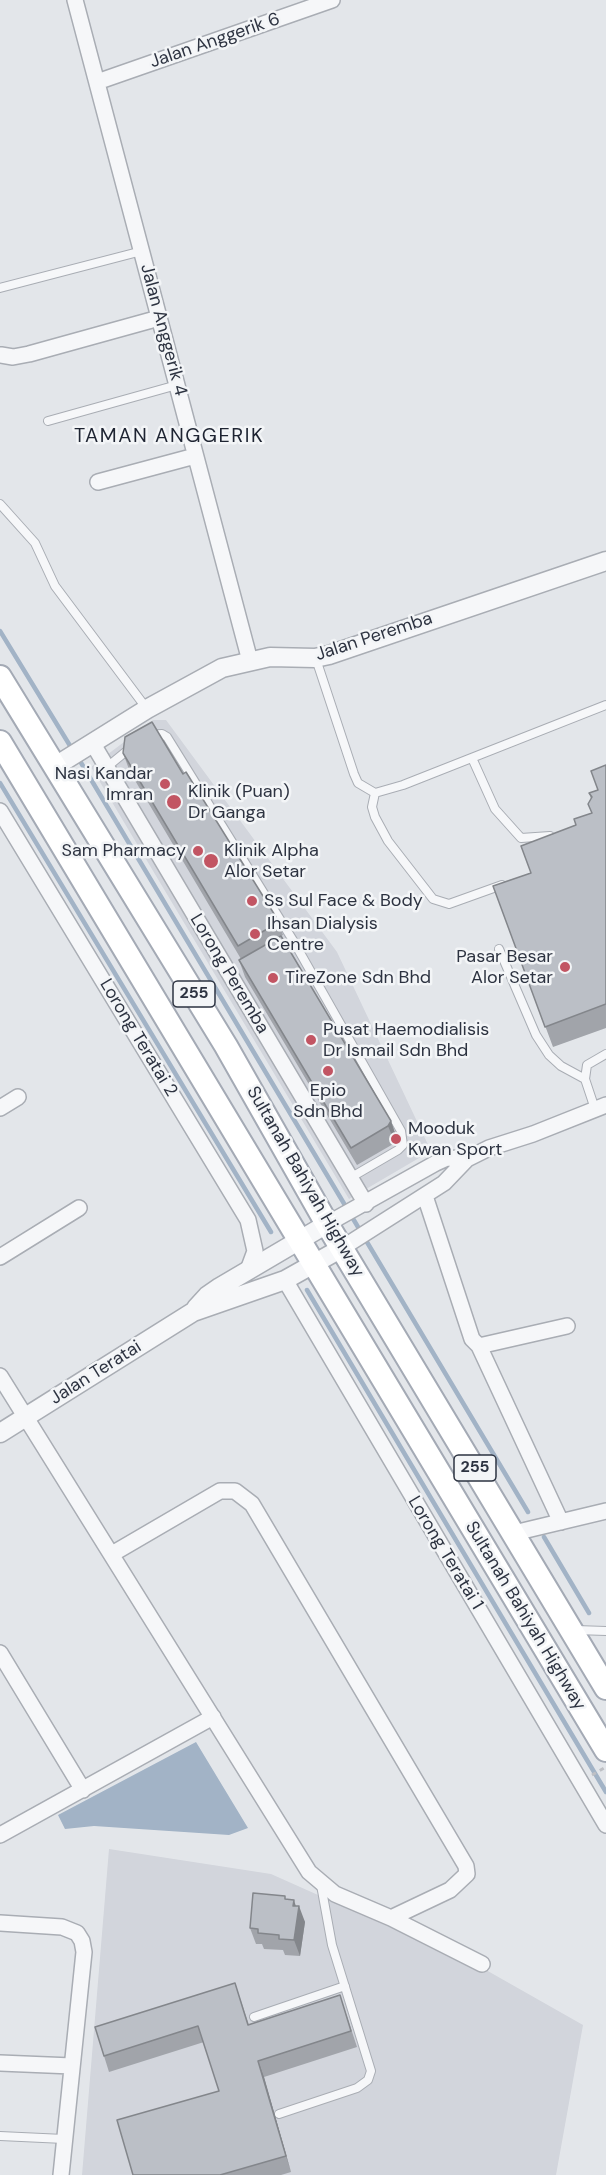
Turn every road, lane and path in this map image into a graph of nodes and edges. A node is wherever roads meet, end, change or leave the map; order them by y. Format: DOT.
graph roads {
  1 [pos="75,0"];
  2 [pos="332,0"];
  3 [pos="97,82"];
  4 [pos="142,251"];
  5 [pos="0,288"];
  6 [pos="159,318"];
  7 [pos="0,354"];
  8 [pos="177,385"];
  9 [pos="48,421"];
  10 [pos="195,456"];
  11 [pos="98,482"];
  12 [pos="0,504"];
  13 [pos="606,561"];
  14 [pos="315,658"];
  15 [pos="250,661"];
  16 [pos="0,677"];
  17 [pos="606,705"];
  18 [pos="147,709"];
  19 [pos="0,742"];
  20 [pos="89,747"];
  21 [pos="472,758"];
  22 [pos="61,764"];
  23 [pos="107,767"];
  24 [pos="375,793"];
  25 [pos="0,811"];
  26 [pos="555,834"];
  27 [pos="514,880"];
  28 [pos="294,942"];
  29 [pos="283,948"];
  30 [pos="499,949"];
  31 [pos="606,1054"];
  32 [pos="585,1079"];
  33 [pos="18,1097"];
  34 [pos="601,1107"];
  35 [pos="0,1108"];
  36 [pos="467,1159"];
  37 [pos="350,1178"];
  38 [pos="425,1196"];
  39 [pos="362,1206"];
  40 [pos="79,1208"];
  41 [pos="334,1221"];
  42 [pos="300,1239"];
  43 [pos="349,1244"];
  44 [pos="0,1257"];
  45 [pos="315,1263"];
  46 [pos="248,1270"];
  47 [pos="285,1280"];
  48 [pos="193,1312"];
  49 [pos="567,1326"];
  50 [pos="479,1346"];
  51 [pos="0,1376"];
  52 [pos="25,1417"];
  53 [pos="0,1433"];
  54 [pos="606,1511"];
  55 [pos="561,1522"];
  56 [pos="514,1533"];
  57 [pos="112,1554"];
  58 [pos="572,1630"];
  59 [pos="606,1631"];
  60 [pos="0,1653"];
  61 [pos="606,1688"];
  62 [pos="213,1717"];
  63 [pos="605,1759"];
  64 [pos="586,1778"];
  65 [pos="82,1790"];
  66 [pos="606,1825"];
  67 [pos="0,1835"];
  68 [pos="321,1885"];
  69 [pos="391,1918"];
  70 [pos="0,1923"];
  71 [pos="482,1964"];
  72 [pos="345,1986"];
  73 [pos="254,2017"];
  74 [pos="0,2063"];
  75 [pos="72,2066"];
  76 [pos="279,2114"];
  77 [pos="0,2136"];
  78 [pos="64,2139"];
  79 [pos="61,2175"];
  1 -- 3 [label="street, Jalan Anggerik 4"];
  2 -- 3 [label="street, Jalan Anggerik 6"];
  3 -- 4 [label="street, Jalan Anggerik 4"];
  4 -- 5 [label="lane"];
  4 -- 6 [label="street, Jalan Anggerik 4"];
  6 -- 7 [label="street"];
  6 -- 8 [label="street, Jalan Anggerik 4"];
  8 -- 9 [label="lane"];
  8 -- 10 [label="street, Jalan Anggerik 4"];
  10 -- 11 [label="street"];
  10 -- 15 [label="street, Jalan Anggerik 4"];
  12 -- 18 [label="lane"];
  13 -- 14 [label="street, Jalan Peremba"];
  14 -- 15 [label="street, Jalan Peremba"];
  14 -- 24 [label="lane"];
  15 -- 18 [label="street, Jalan Peremba"];
  16 -- 22 [label="main road, Sultanah Bahiyah Highway / 255"];
  17 -- 21 [label="lane"];
  18 -- 20 [label="street, Jalan Peremba"];
  19 -- 42 [label="main road, Sultanah Bahiyah Highway / 255"];
  20 -- 22 [label="street, Jalan Peremba"];
  20 -- 23 [label="street, Lorong Peremba"];
  21 -- 24 [label="lane"];
  21 -- 26 [label="lane"];
  22 -- 41 [label="main road, Sultanah Bahiyah Highway / 255"];
  23 -- 28 [label="lane"];
  23 -- 37 [label="street, Lorong Peremba"];
  24 -- 27 [label="lane"];
  25 -- 46 [label="street, Lorong Teratai 2"];
  28 -- 29 [label="lane"];
  28 -- 37 [label="lane"];
  30 -- 32 [label="lane"];
  31 -- 32 [label="lane"];
  32 -- 34 [label="lane"];
  33 -- 35 [label="street"];
  34 -- 36 [label="street"];
  36 -- 38 [label="street"];
  36 -- 39 [label="street"];
  37 -- 39 [label="street, Lorong Peremba"];
  38 -- 43 [label="street"];
  38 -- 50 [label="street"];
  39 -- 41 [label="street"];
  40 -- 44 [label="street"];
  41 -- 42 [label="street, Jalan Teratai"];
  41 -- 43 [label="main road, Sultanah Bahiyah Highway / 255"];
  42 -- 45 [label="main road, Sultanah Bahiyah Highway / 255"];
  42 -- 46 [label="street, Jalan Teratai"];
  43 -- 45 [label="street, Jalan Teratai"];
  43 -- 56 [label="main road, Sultanah Bahiyah Highway / 255"];
  45 -- 47 [label="street, Jalan Teratai"];
  45 -- 63 [label="main road, Sultanah Bahiyah Highway / 255"];
  46 -- 48 [label="street, Jalan Teratai"];
  47 -- 48 [label="street, Jalan Teratai"];
  47 -- 66 [label="street, Lorong Teratai 1"];
  48 -- 52 [label="street, Jalan Teratai"];
  49 -- 50 [label="street"];
  50 -- 55 [label="street"];
  51 -- 52 [label="street"];
  52 -- 53 [label="street, Jalan Teratai"];
  52 -- 57 [label="street"];
  54 -- 55 [label="street"];
  55 -- 56 [label="street"];
  56 -- 58 [label="main road, Sultanah Bahiyah Highway / 255"];
  57 -- 62 [label="street"];
  57 -- 69 [label="street"];
  58 -- 59 [label="lane"];
  58 -- 61 [label="main road, Sultanah Bahiyah Highway / 255"];
  60 -- 65 [label="street"];
  62 -- 65 [label="street"];
  62 -- 68 [label="street"];
  63 -- 64 [label="path"];
  65 -- 67 [label="street"];
  68 -- 69 [label="street"];
  68 -- 72 [label="lane"];
  69 -- 71 [label="street"];
  70 -- 75 [label="street"];
  72 -- 73 [label="lane"];
  72 -- 76 [label="lane"];
  74 -- 75 [label="street"];
  75 -- 78 [label="street"];
  77 -- 78 [label="lane"];
  78 -- 79 [label="street"];
}
